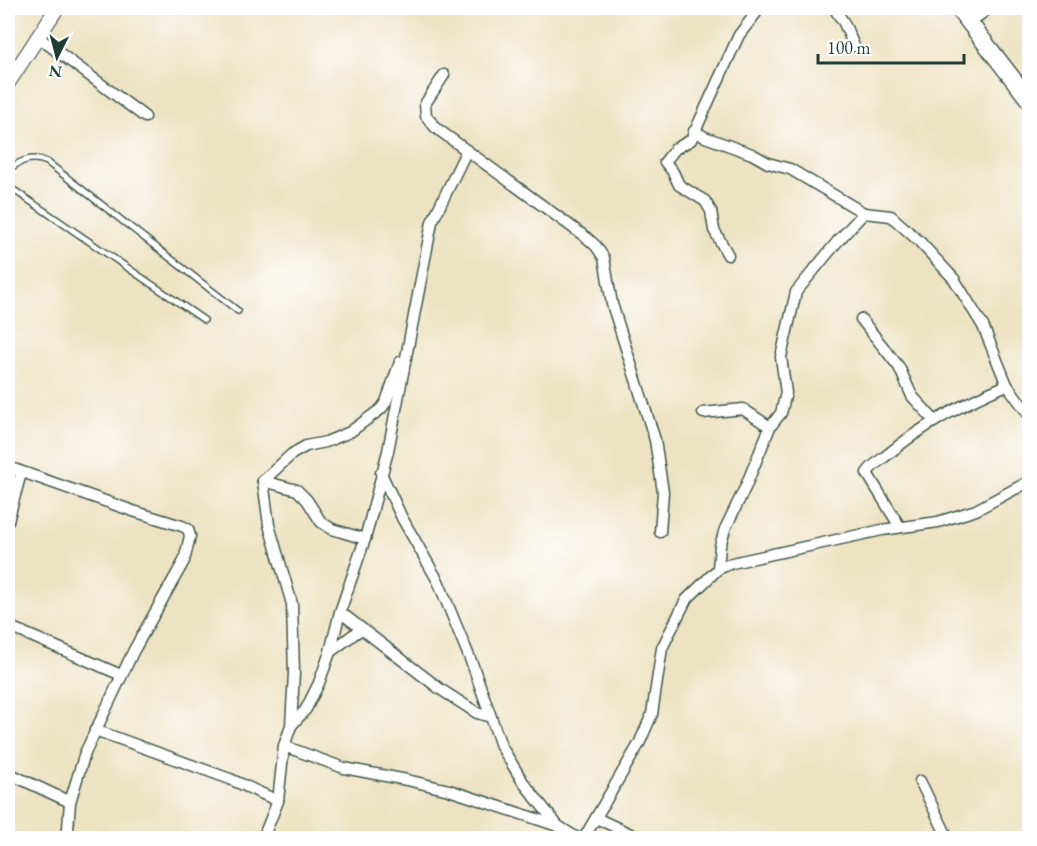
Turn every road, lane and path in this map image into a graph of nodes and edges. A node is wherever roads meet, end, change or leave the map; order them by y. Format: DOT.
graph roads {
  1 [pos="57,8"];
  2 [pos="760,8"];
  3 [pos="834,8"];
  4 [pos="958,8"];
  5 [pos="979,11"];
  6 [pos="38,37"];
  7 [pos="854,46"];
  8 [pos="444,75"];
  9 [pos="8,83"];
  10 [pos="1029,84"];
  11 [pos="1029,101"];
  12 [pos="145,117"];
  13 [pos="694,130"];
  14 [pos="466,152"];
  15 [pos="8,170"];
  16 [pos="8,186"];
  17 [pos="864,213"];
  18 [pos="728,255"];
  19 [pos="238,311"];
  20 [pos="861,319"];
  21 [pos="204,320"];
  22 [pos="411,331"];
  23 [pos="1007,386"];
  24 [pos="702,413"];
  25 [pos="1029,416"];
  26 [pos="935,421"];
  27 [pos="770,427"];
  28 [pos="8,467"];
  29 [pos="21,473"];
  30 [pos="381,473"];
  31 [pos="263,481"];
  32 [pos="1029,482"];
  33 [pos="8,521"];
  34 [pos="900,527"];
  35 [pos="660,532"];
  36 [pos="365,539"];
  37 [pos="718,569"];
  38 [pos="340,612"];
  39 [pos="8,626"];
  40 [pos="361,628"];
  41 [pos="330,652"];
  42 [pos="122,675"];
  43 [pos="491,717"];
  44 [pos="291,726"];
  45 [pos="95,730"];
  46 [pos="284,746"];
  47 [pos="8,773"];
  48 [pos="920,781"];
  49 [pos="278,801"];
  50 [pos="70,802"];
  51 [pos="596,818"];
  52 [pos="558,826"];
  53 [pos="65,838"];
  54 [pos="263,838"];
  55 [pos="577,838"];
  56 [pos="584,838"];
  57 [pos="639,838"];
  58 [pos="948,838"];
  1 -- 6 [label="street"];
  2 -- 13 [label="street"];
  3 -- 7 [label="street"];
  4 -- 11 [label="main road"];
  5 -- 10 [label="main road"];
  6 -- 9 [label="street"];
  6 -- 12 [label="street"];
  8 -- 14 [label="street"];
  13 -- 17 [label="street"];
  13 -- 18 [label="street"];
  14 -- 22 [label="street"];
  14 -- 35 [label="street"];
  15 -- 19 [label="lane"];
  16 -- 21 [label="lane"];
  17 -- 23 [label="street"];
  17 -- 27 [label="street"];
  20 -- 26 [label="street"];
  22 -- 30 [label="street"];
  22 -- 31 [label="street"];
  23 -- 25 [label="street"];
  23 -- 26 [label="street"];
  24 -- 27 [label="street"];
  26 -- 34 [label="street"];
  27 -- 37 [label="street"];
  28 -- 29 [label="street"];
  29 -- 33 [label="street"];
  29 -- 42 [label="street"];
  30 -- 36 [label="street"];
  30 -- 43 [label="street"];
  31 -- 36 [label="street"];
  31 -- 44 [label="street"];
  32 -- 34 [label="street"];
  34 -- 37 [label="street"];
  36 -- 38 [label="street"];
  37 -- 51 [label="street"];
  38 -- 40 [label="street"];
  38 -- 41 [label="street"];
  39 -- 42 [label="street"];
  40 -- 41 [label="street"];
  40 -- 43 [label="street"];
  41 -- 44 [label="street"];
  42 -- 45 [label="street"];
  43 -- 52 [label="street"];
  44 -- 46 [label="street"];
  45 -- 49 [label="street"];
  45 -- 50 [label="street"];
  46 -- 49 [label="street"];
  46 -- 52 [label="street"];
  47 -- 50 [label="street"];
  48 -- 58 [label="street"];
  49 -- 54 [label="street"];
  50 -- 53 [label="street"];
  51 -- 56 [label="street"];
  51 -- 57 [label="street"];
  52 -- 55 [label="street"];
}
